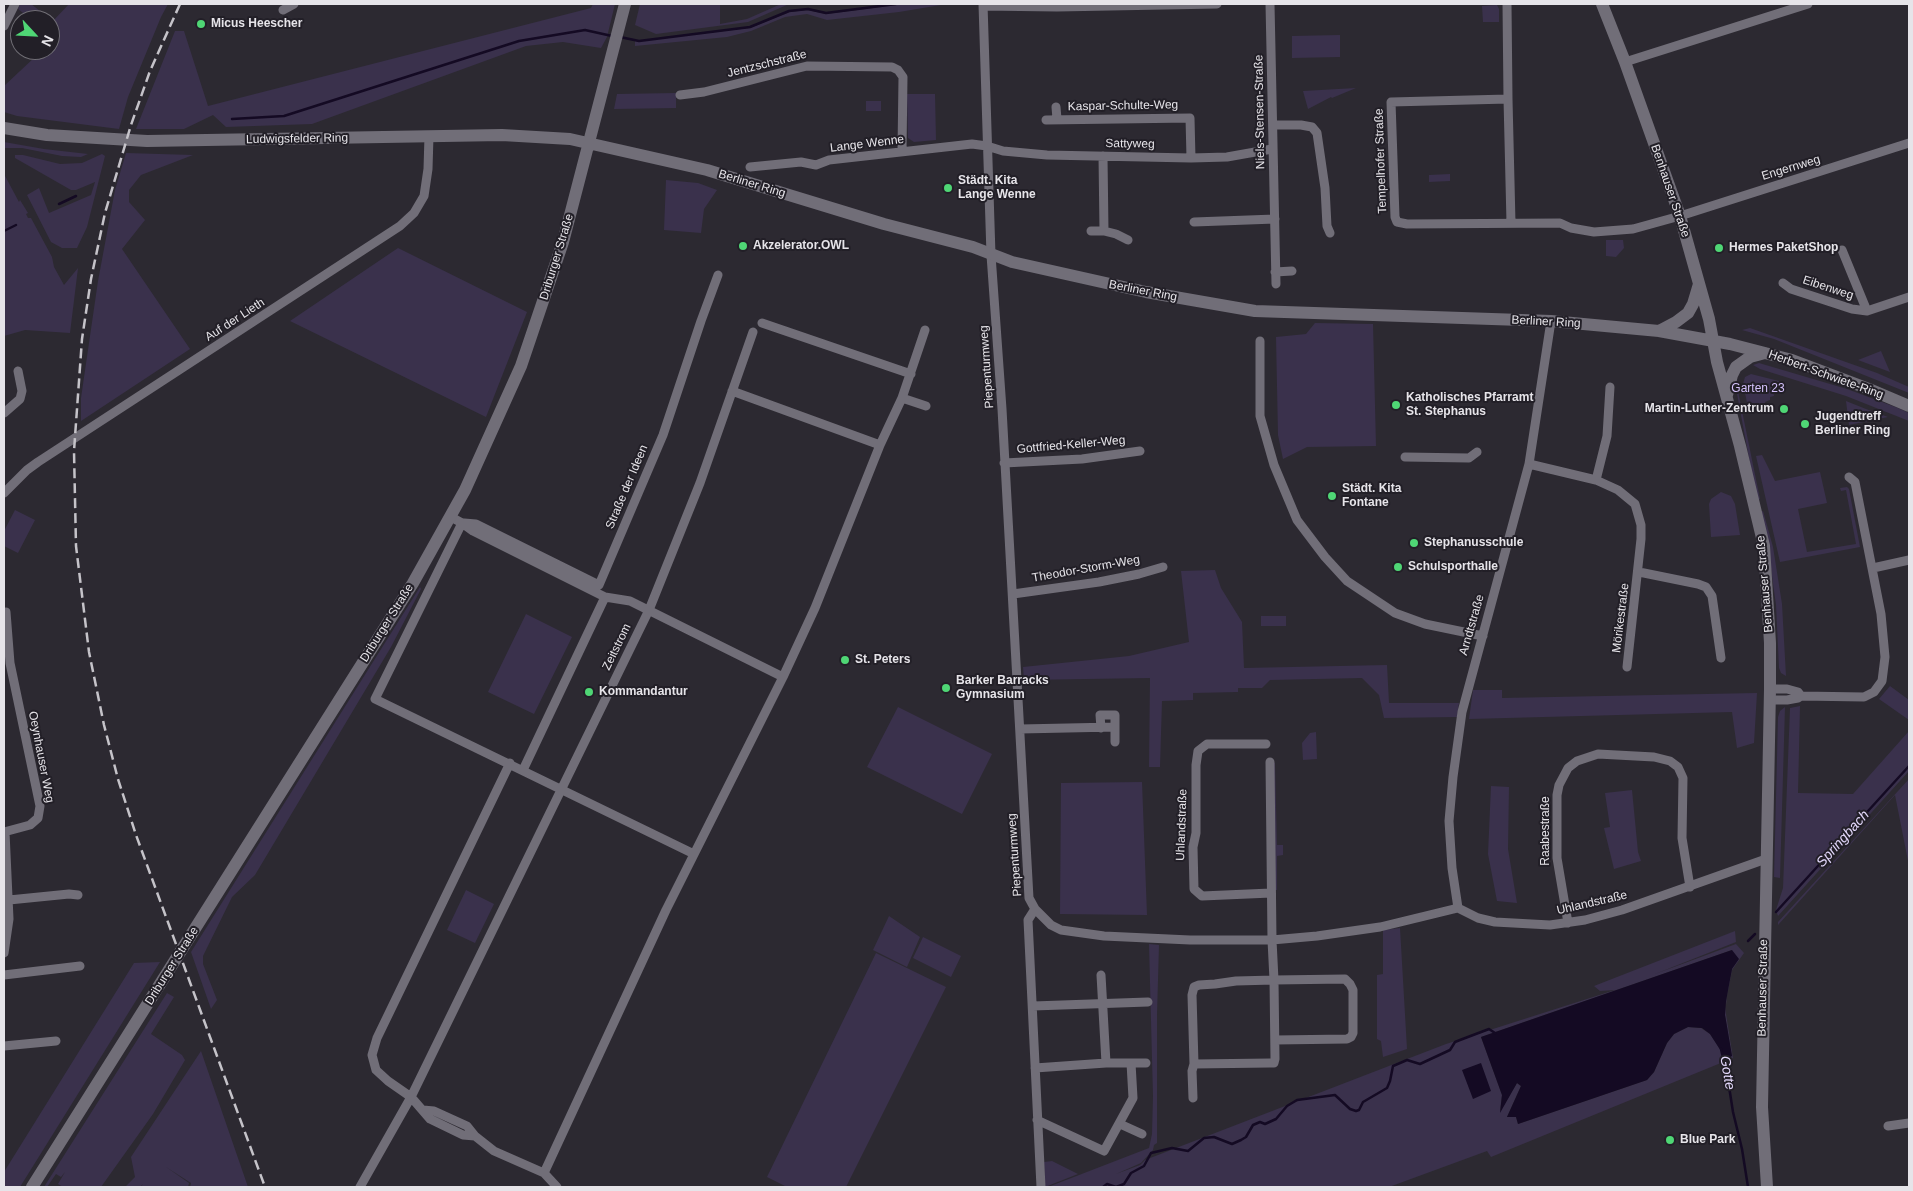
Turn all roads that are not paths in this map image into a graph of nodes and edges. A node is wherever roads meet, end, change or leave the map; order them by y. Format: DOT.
graph roads {
  1 [pos="15,4"];
  2 [pos="294,4"];
  3 [pos="625,4"];
  4 [pos="1118,4"];
  5 [pos="1218,4"];
  6 [pos="1270,4"];
  7 [pos="1507,4"];
  8 [pos="1602,4"];
  9 [pos="1808,4"];
  10 [pos="983,5"];
  11 [pos="283,10"];
  12 [pos="4,26"];
  13 [pos="1625,62"];
  14 [pos="680,95"];
  15 [pos="1508,99"];
  16 [pos="1056,107"];
  17 [pos="1056,119"];
  18 [pos="1046,120"];
  19 [pos="1273,125"];
  20 [pos="4,128"];
  21 [pos="429,136"];
  22 [pos="590,142"];
  23 [pos="1909,143"];
  24 [pos="987,146"];
  25 [pos="1272,149"];
  26 [pos="902,151"];
  27 [pos="1103,156"];
  28 [pos="1192,158"];
  29 [pos="750,167"];
  30 [pos="1680,216"];
  31 [pos="1275,219"];
  32 [pos="1194,222"];
  33 [pos="1511,223"];
  34 [pos="1090,231"];
  35 [pos="1104,231"];
  36 [pos="1330,233"];
  37 [pos="1128,240"];
  38 [pos="1842,250"];
  39 [pos="991,255"];
  40 [pos="1292,271"];
  41 [pos="1275,272"];
  42 [pos="718,275"];
  43 [pos="1784,283"];
  44 [pos="1276,284"];
  45 [pos="1699,284"];
  46 [pos="1909,297"];
  47 [pos="1866,311"];
  48 [pos="1551,321"];
  49 [pos="762,323"];
  50 [pos="926,330"];
  51 [pos="1659,331"];
  52 [pos="753,332"];
  53 [pos="1712,340"];
  54 [pos="1260,341"];
  55 [pos="1766,353"];
  56 [pos="18,371"];
  57 [pos="911,374"];
  58 [pos="1610,387"];
  59 [pos="732,391"];
  60 [pos="1726,397"];
  61 [pos="902,398"];
  62 [pos="926,406"];
  63 [pos="1909,406"];
  64 [pos="4,413"];
  65 [pos="880,444"];
  66 [pos="1140,451"];
  67 [pos="1477,452"];
  68 [pos="1405,457"];
  69 [pos="1004,462"];
  70 [pos="1529,464"];
  71 [pos="1849,477"];
  72 [pos="1596,480"];
  73 [pos="4,493"];
  74 [pos="456,520"];
  75 [pos="495,538"];
  76 [pos="1909,560"];
  77 [pos="1163,567"];
  78 [pos="1873,568"];
  79 [pos="1639,572"];
  80 [pos="599,585"];
  81 [pos="1013,594"];
  82 [pos="605,597"];
  83 [pos="649,610"];
  84 [pos="6,612"];
  85 [pos="1483,636"];
  86 [pos="1721,658"];
  87 [pos="7,664"];
  88 [pos="1627,666"];
  89 [pos="783,677"];
  90 [pos="1770,694"];
  91 [pos="1020,729"];
  92 [pos="1115,742"];
  93 [pos="1266,744"];
  94 [pos="1270,762"];
  95 [pos="510,763"];
  96 [pos="523,770"];
  97 [pos="562,789"];
  98 [pos="4,832"];
  99 [pos="694,854"];
  100 [pos="1766,859"];
  101 [pos="1690,887"];
  102 [pos="1272,894"];
  103 [pos="78,895"];
  104 [pos="9,900"];
  105 [pos="1458,908"];
  106 [pos="1035,909"];
  107 [pos="1568,923"];
  108 [pos="1272,940"];
  109 [pos="4,953"];
  110 [pos="80,966"];
  111 [pos="4,975"];
  112 [pos="1101,975"];
  113 [pos="1274,980"];
  114 [pos="1148,1002"];
  115 [pos="1102,1003"];
  116 [pos="1033,1006"];
  117 [pos="1275,1040"];
  118 [pos="56,1041"];
  119 [pos="4,1046"];
  120 [pos="1106,1063"];
  121 [pos="1131,1063"];
  122 [pos="1146,1064"];
  123 [pos="1194,1064"];
  124 [pos="1035,1068"];
  125 [pos="412,1097"];
  126 [pos="1193,1098"];
  127 [pos="1037,1120"];
  128 [pos="1909,1123"];
  129 [pos="1120,1124"];
  130 [pos="1888,1126"];
  131 [pos="1142,1134"];
  132 [pos="544,1173"];
  133 [pos="32,1187"];
  134 [pos="360,1187"];
  135 [pos="557,1187"];
  136 [pos="1041,1187"];
  137 [pos="1767,1187"];
  1 -- 12 [label="street"];
  2 -- 11 [label="street"];
  3 -- 22 [label="main road, Driburger Straße"];
  4 -- 5 [label="street"];
  4 -- 10 [label="street"];
  6 -- 19 [label="street, Niels-Stensen-Straße"];
  7 -- 15 [label="street"];
  8 -- 13 [label="main road, Benhauser Straße"];
  9 -- 13 [label="street"];
  10 -- 24 [label="street, Piepenturmweg"];
  13 -- 30 [label="main road, Benhauser Straße"];
  14 -- 26 [label="street, Jentzschstraße"];
  15 -- 33 [label="street"];
  15 -- 33 [label="street, Tempelhofer Straße"];
  16 -- 17 [label="street, Kaspar-Schulte-Weg"];
  17 -- 18 [label="street, Kaspar-Schulte-Weg"];
  17 -- 28 [label="street, Kaspar-Schulte-Weg"];
  19 -- 25 [label="street, Niels-Stensen-Straße"];
  19 -- 36 [label="street"];
  20 -- 21 [label="main road, Ludwigsfelder Ring"];
  21 -- 22 [label="main road, Ludwigsfelder Ring"];
  21 -- 73 [label="street, Auf der Lieth"];
  22 -- 39 [label="main road, Berliner Ring"];
  22 -- 74 [label="main road, Driburger Straße"];
  23 -- 30 [label="street, Engernweg"];
  24 -- 26 [label="street, Lange Wenne"];
  24 -- 27 [label="street, Sattyweg"];
  24 -- 39 [label="street, Piepenturmweg"];
  25 -- 28 [label="street, Sattyweg"];
  25 -- 31 [label="street, Niels-Stensen-Straße"];
  26 -- 29 [label="street, Lange Wenne"];
  27 -- 28 [label="street, Sattyweg"];
  27 -- 35 [label="street"];
  30 -- 33 [label="street, Tempelhofer Straße"];
  30 -- 45 [label="main road, Benhauser Straße"];
  31 -- 32 [label="street"];
  31 -- 41 [label="street, Niels-Stensen-Straße"];
  34 -- 35 [label="street"];
  35 -- 37 [label="street"];
  38 -- 47 [label="street, Eibenweg"];
  39 -- 48 [label="main road, Berliner Ring"];
  39 -- 69 [label="street, Piepenturmweg"];
  40 -- 41 [label="street"];
  41 -- 44 [label="street, Niels-Stensen-Straße"];
  42 -- 80 [label="street, Straße der Ideen"];
  43 -- 47 [label="street, Eibenweg"];
  45 -- 51 [label="main road"];
  45 -- 53 [label="main road, Benhauser Straße"];
  46 -- 47 [label="street, Eibenweg"];
  48 -- 51 [label="main road, Berliner Ring"];
  48 -- 70 [label="street, Arndtstraße"];
  49 -- 57 [label="street"];
  50 -- 57 [label="street"];
  51 -- 53 [label="main road, Berliner Ring"];
  52 -- 59 [label="street, Zeitstrom"];
  53 -- 55 [label="main road, Herbert-Schwiete-Ring"];
  53 -- 60 [label="main road, Benhauser Straße"];
  54 -- 85 [label="street"];
  55 -- 60 [label="main road"];
  55 -- 63 [label="main road, Herbert-Schwiete-Ring"];
  56 -- 64 [label="street"];
  57 -- 61 [label="street"];
  58 -- 72 [label="street"];
  59 -- 65 [label="street"];
  59 -- 83 [label="street, Zeitstrom"];
  60 -- 90 [label="main road, Benhauser Straße"];
  61 -- 62 [label="street"];
  61 -- 65 [label="street"];
  65 -- 89 [label="street"];
  66 -- 69 [label="street, Gottfried-Keller-Weg"];
  67 -- 68 [label="street"];
  69 -- 81 [label="street, Piepenturmweg"];
  70 -- 72 [label="street, Mörikestraße"];
  70 -- 85 [label="street, Arndtstraße"];
  71 -- 78 [label="street"];
  72 -- 79 [label="street, Mörikestraße"];
  74 -- 75 [label="street"];
  74 -- 95 [label="street"];
  74 -- 133 [label="main road, Driburger Straße"];
  75 -- 80 [label="street"];
  75 -- 82 [label="street"];
  76 -- 78 [label="street"];
  77 -- 81 [label="street, Theodor-Storm-Weg"];
  78 -- 90 [label="street"];
  79 -- 86 [label="street, Mörikestraße"];
  79 -- 88 [label="street, Mörikestraße"];
  80 -- 82 [label="street"];
  81 -- 91 [label="street, Piepenturmweg"];
  82 -- 83 [label="street"];
  82 -- 96 [label="street"];
  83 -- 89 [label="street"];
  83 -- 97 [label="street, Zeitstrom"];
  84 -- 87 [label="street, Oeynhauser Weg"];
  85 -- 105 [label="street, Arndtstraße"];
  87 -- 98 [label="street, Oeynhauser Weg"];
  89 -- 99 [label="street"];
  90 -- 100 [label="main road, Benhauser Straße"];
  91 -- 92 [label="street"];
  91 -- 106 [label="street, Piepenturmweg"];
  93 -- 102 [label="street, Uhlandstraße"];
  94 -- 102 [label="street"];
  95 -- 96 [label="street"];
  95 -- 125 [label="street"];
  96 -- 97 [label="street"];
  97 -- 99 [label="street"];
  97 -- 125 [label="street, Zeitstrom"];
  98 -- 104 [label="street"];
  99 -- 132 [label="street"];
  100 -- 101 [label="street, Uhlandstraße"];
  100 -- 137 [label="main road, Benhauser Straße"];
  101 -- 107 [label="street, Uhlandstraße"];
  101 -- 107 [label="street, Raabestraße"];
  102 -- 108 [label="street"];
  103 -- 104 [label="street"];
  104 -- 109 [label="street"];
  105 -- 107 [label="street, Uhlandstraße"];
  105 -- 108 [label="street"];
  106 -- 108 [label="street"];
  106 -- 116 [label="street, Piepenturmweg"];
  108 -- 113 [label="street"];
  110 -- 111 [label="street"];
  112 -- 115 [label="street"];
  113 -- 117 [label="street"];
  113 -- 117 [label="street"];
  113 -- 123 [label="street"];
  114 -- 115 [label="street"];
  115 -- 116 [label="street"];
  115 -- 120 [label="street"];
  116 -- 124 [label="street, Piepenturmweg"];
  117 -- 123 [label="street"];
  118 -- 119 [label="street"];
  120 -- 121 [label="street"];
  120 -- 124 [label="street"];
  121 -- 122 [label="street"];
  121 -- 129 [label="street"];
  123 -- 126 [label="street"];
  124 -- 127 [label="street, Piepenturmweg"];
  125 -- 132 [label="street"];
  125 -- 134 [label="street, Zeitstrom"];
  127 -- 129 [label="street"];
  127 -- 136 [label="street, Piepenturmweg"];
  128 -- 130 [label="street"];
  129 -- 131 [label="street"];
  132 -- 135 [label="street"];
}
